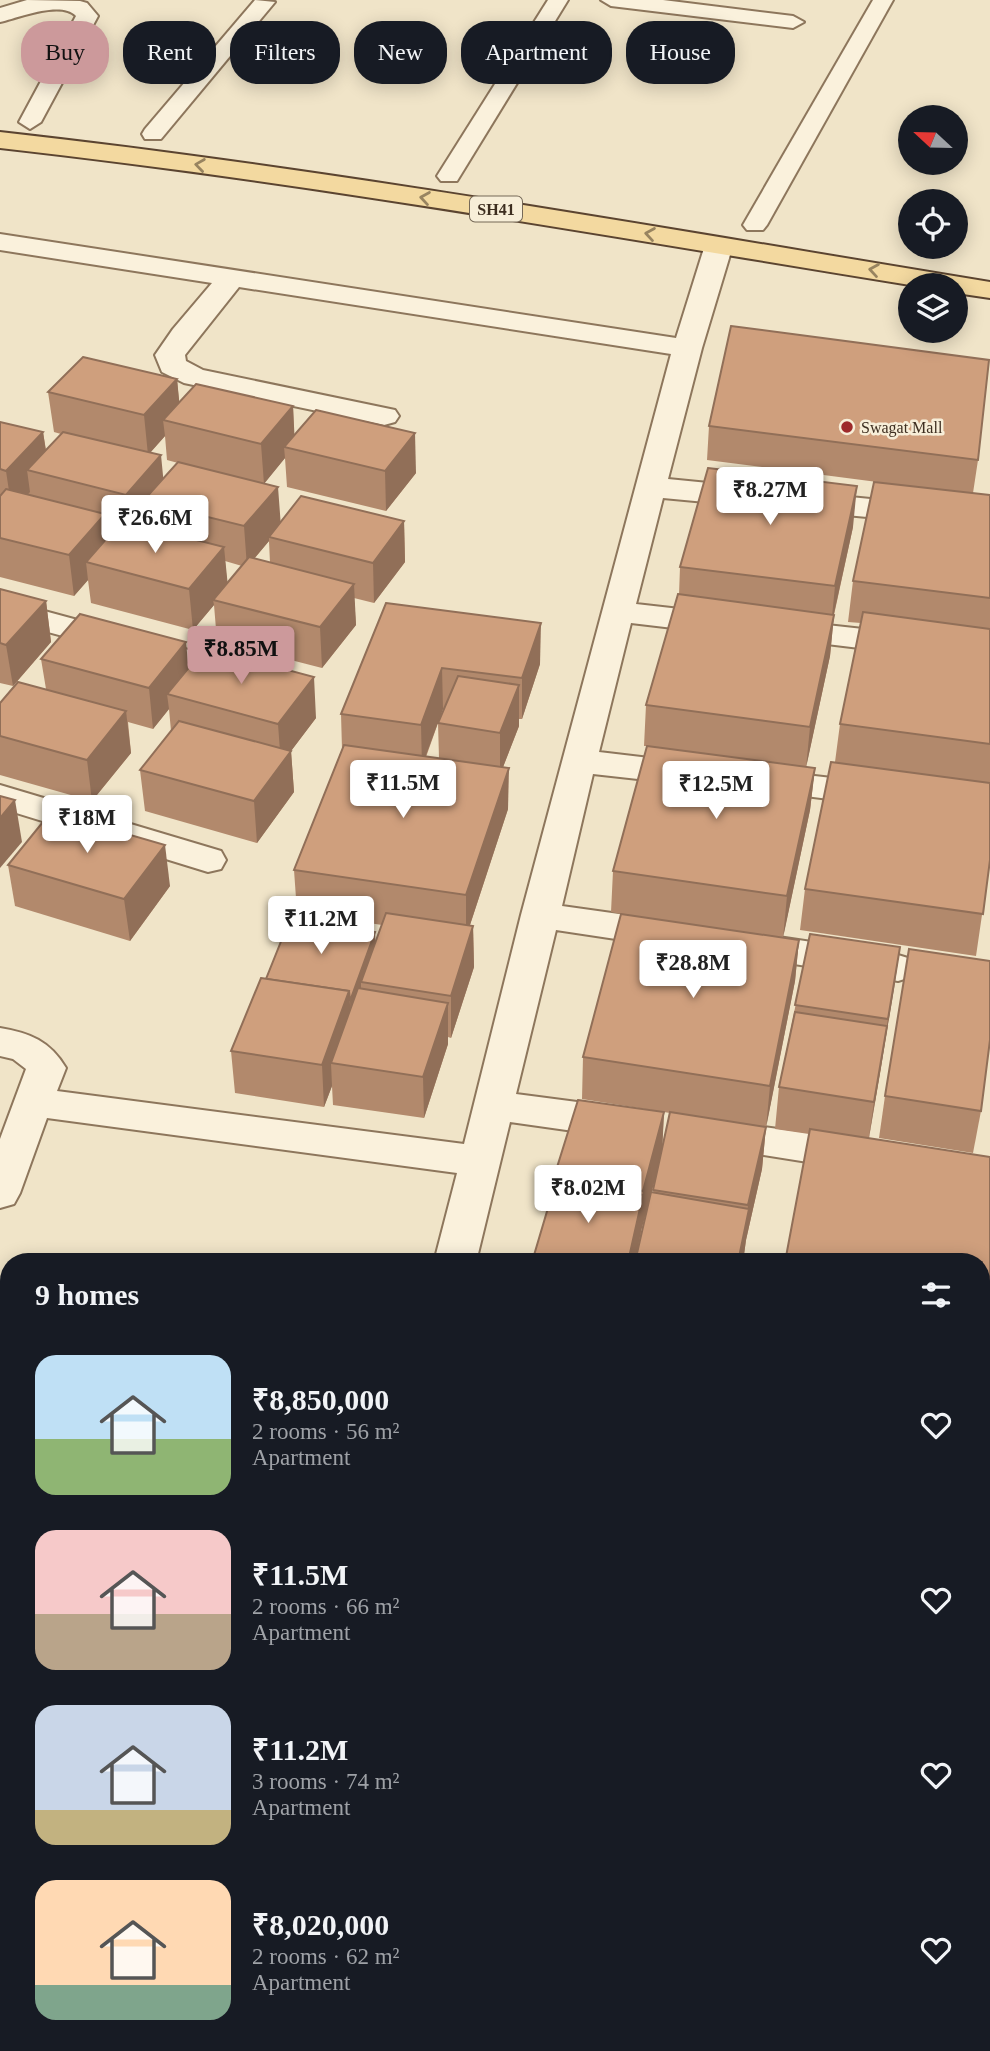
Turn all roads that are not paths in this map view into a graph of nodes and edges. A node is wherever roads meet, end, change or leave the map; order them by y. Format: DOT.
graph roads {
  1 [pos="558,0"];
  2 [pos="611,0"];
  3 [pos="883,0"];
  4 [pos="265,2"];
  5 [pos="0,16"];
  6 [pos="793,22"];
  7 [pos="0,118"];
  8 [pos="30,122"];
  9 [pos="153,134"];
  10 [pos="0,140"];
  11 [pos="449,176"];
  12 [pos="532,189"];
  13 [pos="781,230"];
  14 [pos="719,232"];
  15 [pos="0,242"];
  16 [pos="990,265"];
  17 [pos="232,278"];
  18 [pos="990,289"];
  19 [pos="687,348"];
  20 [pos="384,416"];
  21 [pos="651,487"];
  22 [pos="946,515"];
  23 [pos="0,609"];
  24 [pos="618,612"];
  25 [pos="909,645"];
  26 [pos="279,685"];
  27 [pos="579,761"];
  28 [pos="0,796"];
  29 [pos="899,796"];
  30 [pos="208,860"];
  31 [pos="540,915"];
  32 [pos="898,968"];
  33 [pos="0,1042"];
  34 [pos="35,1102"];
  35 [pos="493,1105"];
  36 [pos="884,1158"];
  37 [pos="480,1161"];
  38 [pos="0,1193"];
  39 [pos="457,1253"];
  1 -- 11 [label="lane"];
  2 -- 6 [label="lane"];
  3 -- 13 [label="lane"];
  4 -- 9 [label="lane"];
  5 -- 8 [label="lane"];
  7 -- 8 [label="main road, SH41"];
  8 -- 9 [label="main road, SH41"];
  9 -- 11 [label="main road, SH41"];
  14 -- 10 [label="main road, SH41, one-way"];
  11 -- 12 [label="main road, SH41"];
  13 -- 14 [label="main road, SH41"];
  13 -- 16 [label="main road, SH41"];
  18 -- 14 [label="main road, SH41, one-way"];
  14 -- 19 [label="street"];
  15 -- 17 [label="street"];
  17 -- 19 [label="street"];
  17 -- 20 [label="street"];
  19 -- 21 [label="street"];
  21 -- 22 [label="street"];
  21 -- 24 [label="street"];
  23 -- 26 [label="street"];
  24 -- 25 [label="street"];
  24 -- 27 [label="street"];
  27 -- 29 [label="street"];
  27 -- 31 [label="street"];
  28 -- 30 [label="street"];
  31 -- 32 [label="street"];
  31 -- 35 [label="street"];
  33 -- 34 [label="street"];
  34 -- 37 [label="street"];
  34 -- 38 [label="street"];
  35 -- 36 [label="street"];
  35 -- 37 [label="street"];
  37 -- 39 [label="street"];
}
